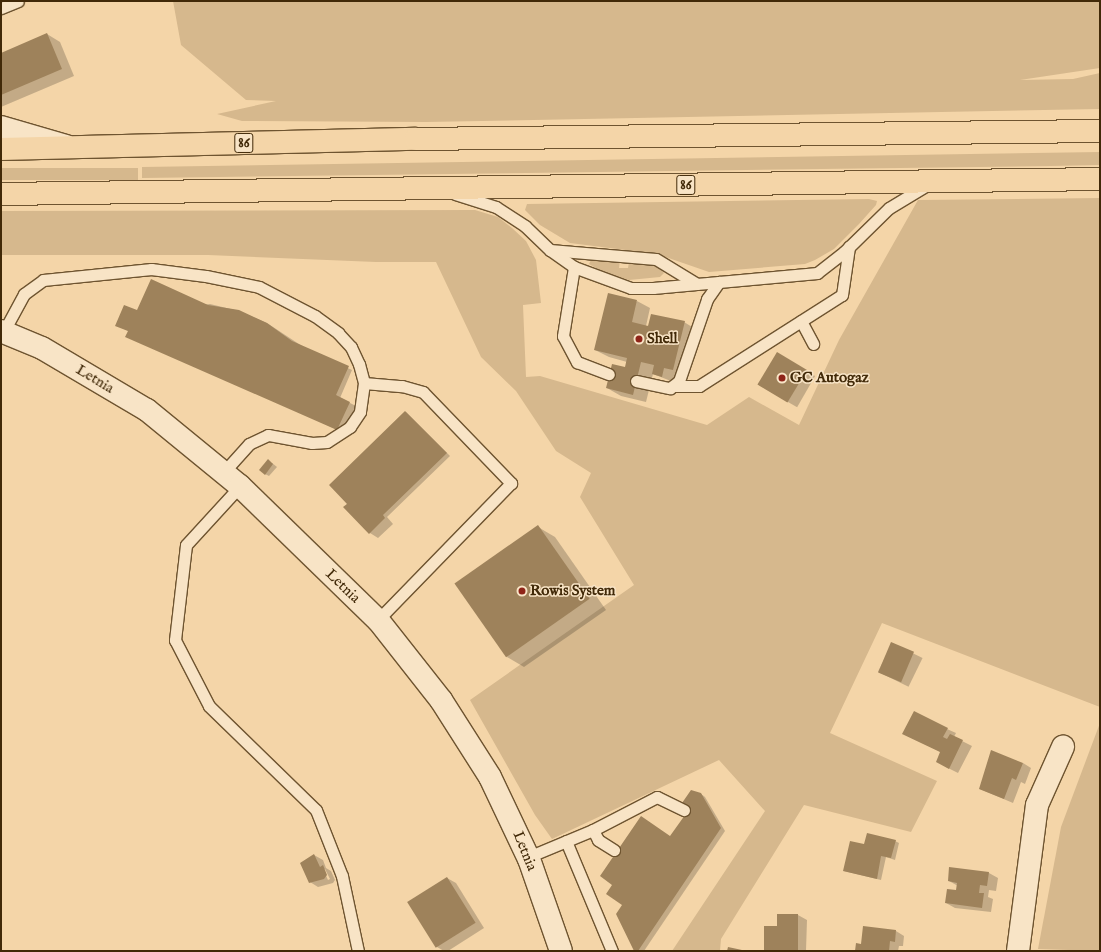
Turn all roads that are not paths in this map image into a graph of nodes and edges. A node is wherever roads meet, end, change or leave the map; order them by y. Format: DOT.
graph roads {
  1 [pos="18,1"];
  2 [pos="1,8"];
  3 [pos="1,127"];
  4 [pos="1100,131"];
  5 [pos="73,148"];
  6 [pos="1,149"];
  7 [pos="1100,179"];
  8 [pos="932,181"];
  9 [pos="439,189"];
  10 [pos="1,194"];
  11 [pos="849,247"];
  12 [pos="550,250"];
  13 [pos="574,267"];
  14 [pos="719,282"];
  15 [pos="697,284"];
  16 [pos="801,321"];
  17 [pos="2,331"];
  18 [pos="813,344"];
  19 [pos="609,374"];
  20 [pos="636,381"];
  21 [pos="364,383"];
  22 [pos="673,386"];
  23 [pos="232,479"];
  24 [pos="378,620"];
  25 [pos="1063,747"];
  26 [pos="684,810"];
  27 [pos="593,830"];
  28 [pos="566,841"];
  29 [pos="614,850"];
  30 [pos="528,857"];
  31 [pos="358,951"];
  32 [pos="561,951"];
  33 [pos="612,951"];
  34 [pos="1018,951"];
  1 -- 2 [label="lane"];
  3 -- 5 [label="street"];
  4 -- 5 [label="main road, 86"];
  5 -- 6 [label="main road, 86"];
  7 -- 8 [label="main road, 86"];
  8 -- 9 [label="main road, 86"];
  8 -- 11 [label="lane"];
  9 -- 10 [label="main road, 86"];
  9 -- 12 [label="lane"];
  11 -- 14 [label="lane"];
  11 -- 16 [label="lane"];
  12 -- 13 [label="lane"];
  12 -- 15 [label="lane"];
  13 -- 15 [label="lane"];
  13 -- 19 [label="lane"];
  14 -- 15 [label="lane"];
  14 -- 22 [label="lane"];
  16 -- 18 [label="lane"];
  16 -- 22 [label="lane"];
  17 -- 21 [label="lane"];
  17 -- 23 [label="street, Letnia"];
  20 -- 22 [label="lane"];
  21 -- 23 [label="lane"];
  21 -- 24 [label="lane"];
  23 -- 24 [label="street, Letnia"];
  23 -- 31 [label="lane"];
  24 -- 30 [label="street, Letnia"];
  25 -- 34 [label="street"];
  26 -- 27 [label="lane"];
  27 -- 28 [label="lane"];
  27 -- 29 [label="lane"];
  28 -- 30 [label="lane"];
  28 -- 33 [label="lane"];
  30 -- 32 [label="street, Letnia"];
}
